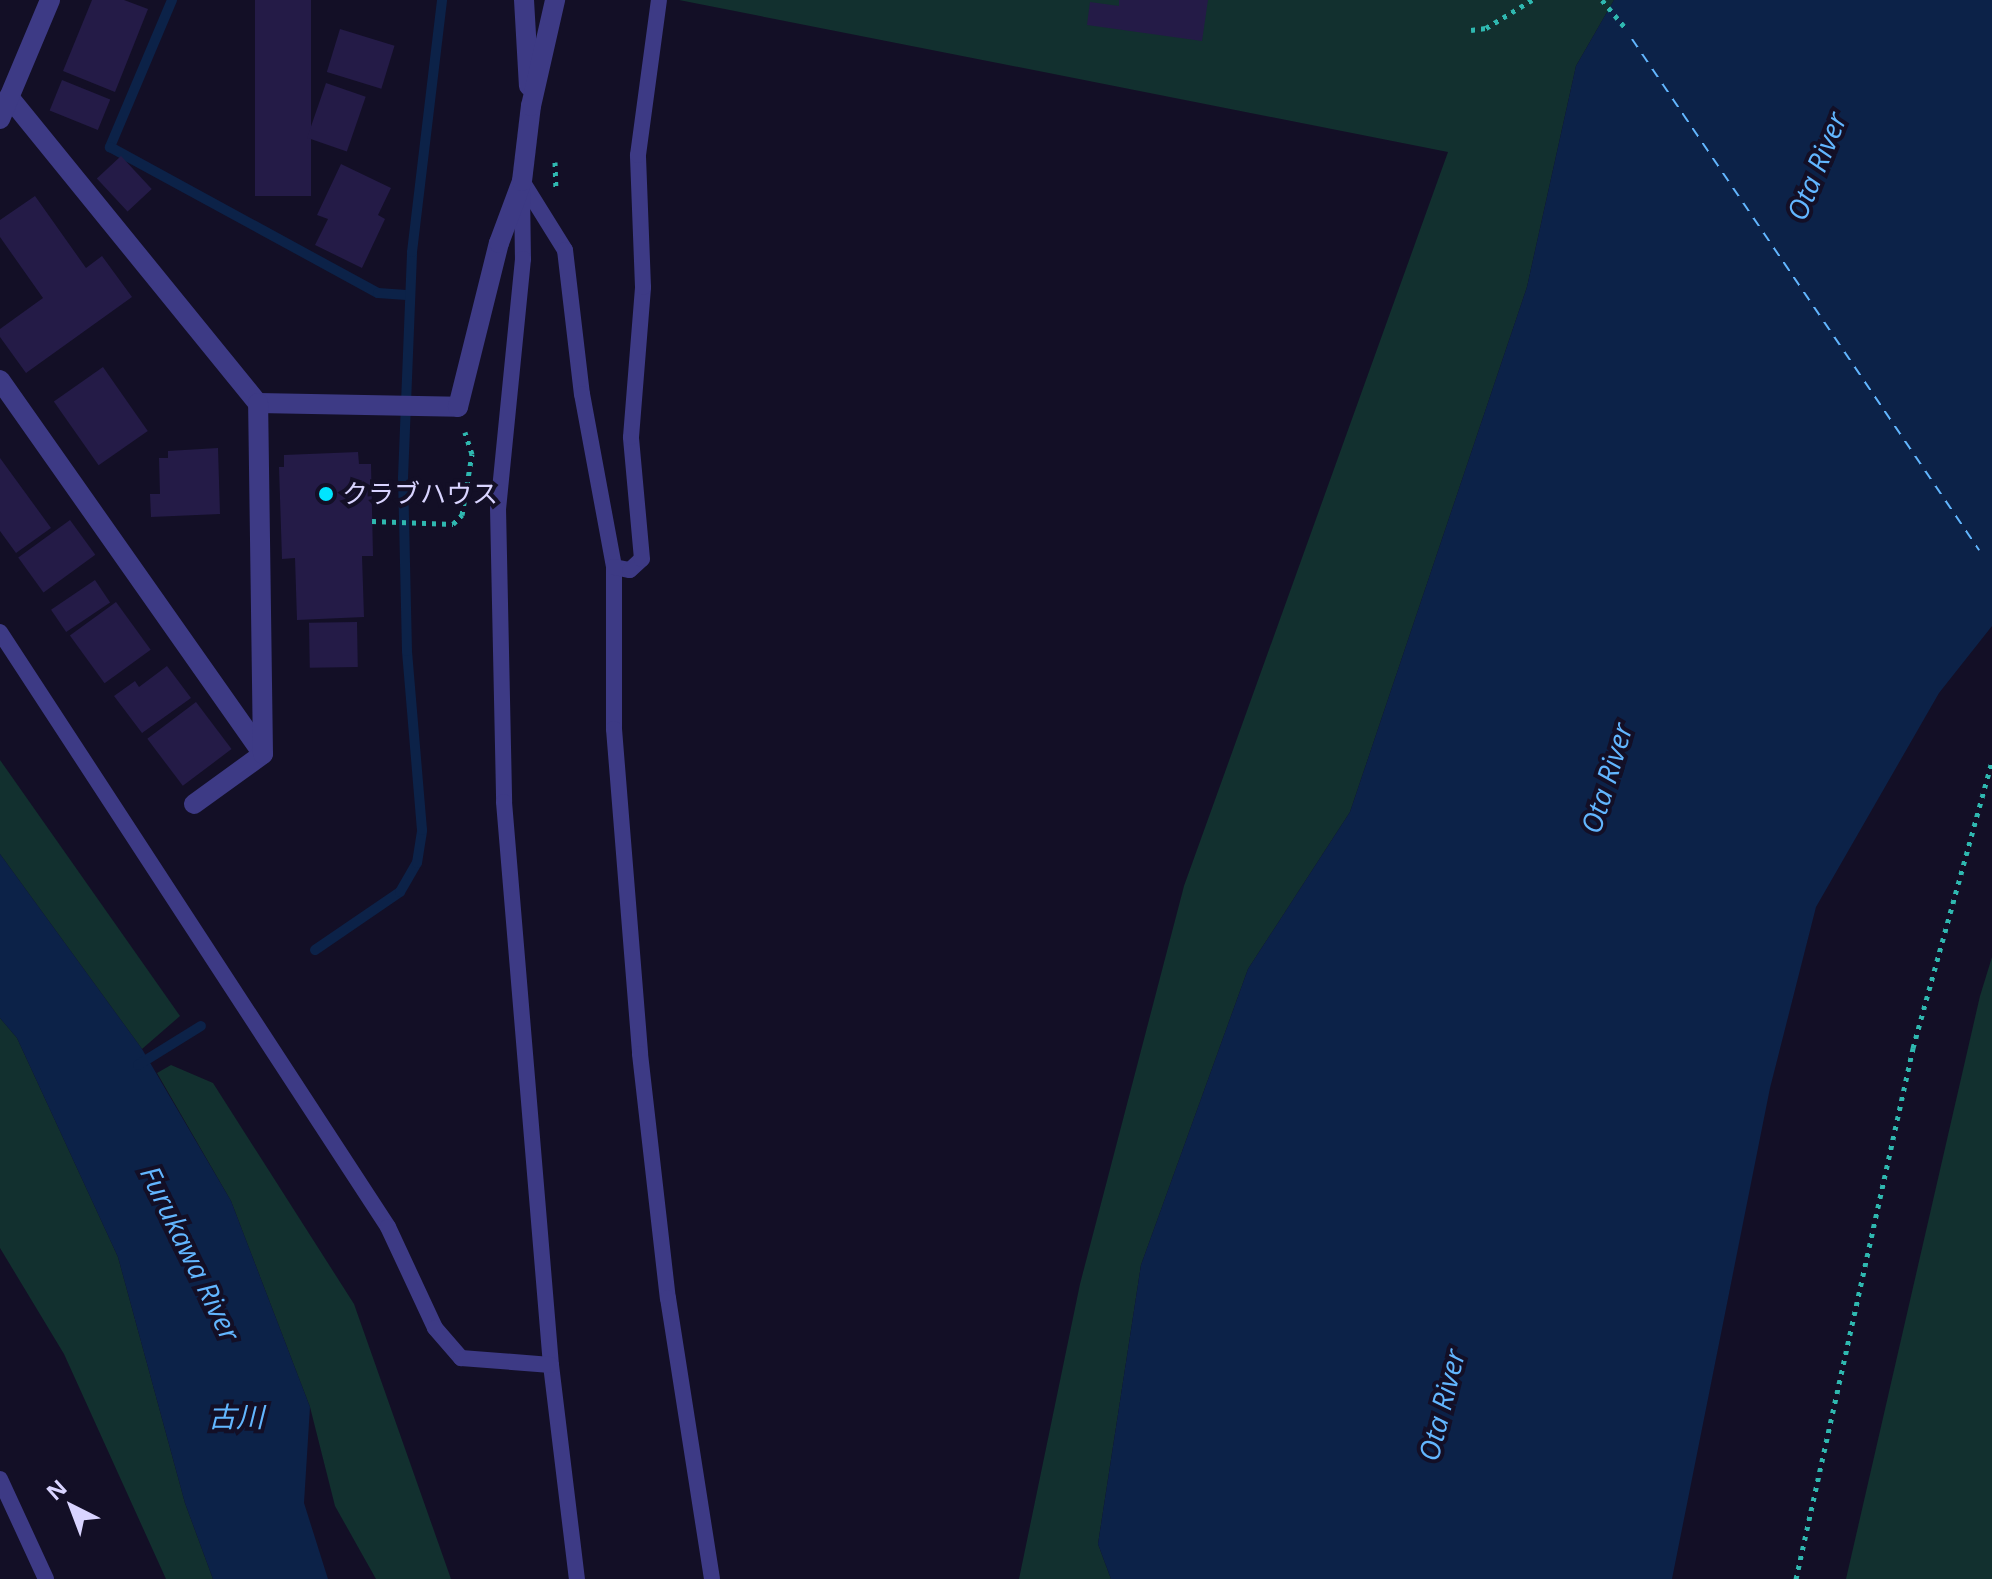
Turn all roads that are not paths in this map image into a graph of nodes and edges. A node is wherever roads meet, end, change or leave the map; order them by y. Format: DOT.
graph roads {
  1 [pos="50,0"];
  2 [pos="524,0"];
  3 [pos="555,0"];
  4 [pos="659,0"];
  5 [pos="9,97"];
  6 [pos="531,106"];
  7 [pos="0,119"];
  8 [pos="522,181"];
  9 [pos="0,380"];
  10 [pos="258,403"];
  11 [pos="614,567"];
  12 [pos="0,632"];
  13 [pos="263,754"];
  14 [pos="194,804"];
  15 [pos="551,1365"];
  16 [pos="0,1479"];
  17 [pos="46,1579"];
  18 [pos="577,1579"];
  19 [pos="712,1579"];
  1 -- 5 [label="street"];
  2 -- 6 [label="street"];
  3 -- 6 [label="street"];
  4 -- 11 [label="lane"];
  5 -- 7 [label="street"];
  5 -- 10 [label="street"];
  6 -- 8 [label="street"];
  8 -- 10 [label="street"];
  8 -- 11 [label="lane"];
  8 -- 15 [label="lane"];
  9 -- 13 [label="street"];
  10 -- 13 [label="street"];
  11 -- 19 [label="lane"];
  12 -- 15 [label="lane"];
  13 -- 14 [label="street"];
  15 -- 18 [label="lane"];
  16 -- 17 [label="lane"];
}
